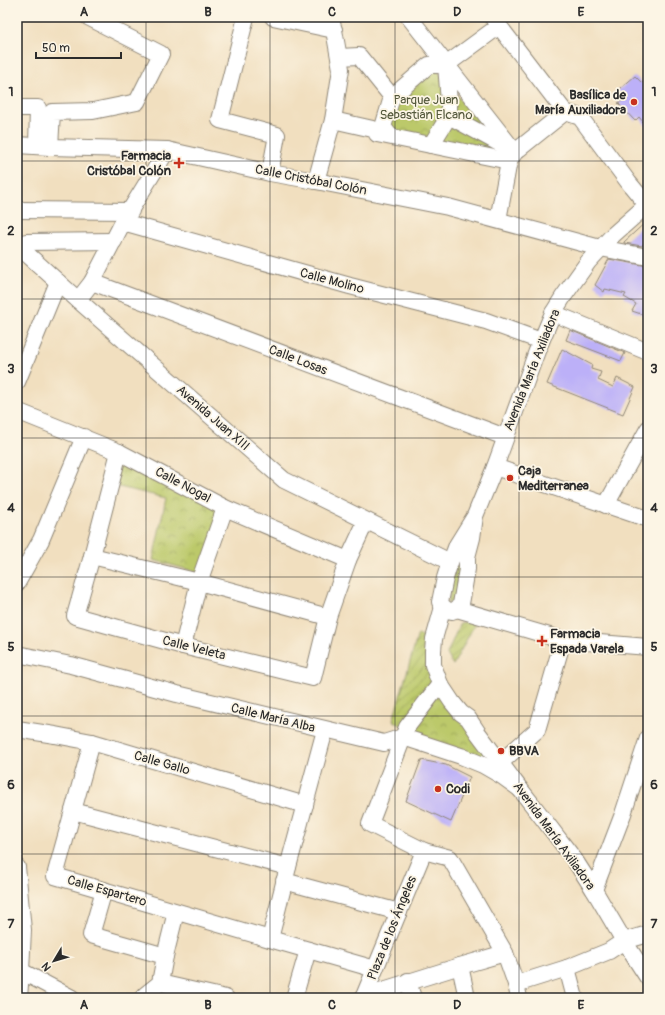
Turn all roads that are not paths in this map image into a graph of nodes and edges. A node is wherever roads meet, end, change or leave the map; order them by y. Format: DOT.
graph roads {
  1 [pos="88,17"];
  2 [pos="246,17"];
  3 [pos="272,17"];
  4 [pos="409,17"];
  5 [pos="495,21"];
  6 [pos="332,23"];
  7 [pos="339,57"];
  8 [pos="446,65"];
  9 [pos="392,97"];
  10 [pos="17,108"];
  11 [pos="565,112"];
  12 [pos="449,116"];
  13 [pos="333,120"];
  14 [pos="390,136"];
  15 [pos="17,145"];
  16 [pos="431,145"];
  17 [pos="43,146"];
  18 [pos="167,150"];
  19 [pos="512,157"];
  20 [pos="270,173"];
  21 [pos="316,181"];
  22 [pos="648,205"];
  23 [pos="17,210"];
  24 [pos="127,217"];
  25 [pos="498,220"];
  26 [pos="114,241"];
  27 [pos="575,241"];
  28 [pos="21,243"];
  29 [pos="603,249"];
  30 [pos="648,257"];
  31 [pos="588,262"];
  32 [pos="58,282"];
  33 [pos="92,282"];
  34 [pos="78,300"];
  35 [pos="553,314"];
  36 [pos="541,341"];
  37 [pos="648,352"];
  38 [pos="17,382"];
  39 [pos="17,411"];
  40 [pos="648,429"];
  41 [pos="505,437"];
  42 [pos="84,438"];
  43 [pos="119,452"];
  44 [pos="495,467"];
  45 [pos="606,505"];
  46 [pos="225,508"];
  47 [pos="648,519"];
  48 [pos="366,521"];
  49 [pos="435,554"];
  50 [pos="457,554"];
  51 [pos="92,556"];
  52 [pos="348,560"];
  53 [pos="445,578"];
  54 [pos="199,582"];
  55 [pos="17,583"];
  56 [pos="451,609"];
  57 [pos="328,617"];
  58 [pos="563,640"];
  59 [pos="183,646"];
  60 [pos="648,647"];
  61 [pos="17,654"];
  62 [pos="440,684"];
  63 [pos="468,718"];
  64 [pos="17,729"];
  65 [pos="325,730"];
  66 [pos="403,737"];
  67 [pos="92,742"];
  68 [pos="647,742"];
  69 [pos="500,763"];
  70 [pos="520,789"];
  71 [pos="305,805"];
  72 [pos="73,811"];
  73 [pos="424,850"];
  74 [pos="17,867"];
  75 [pos="286,874"];
  76 [pos="18,886"];
  77 [pos="104,890"];
  78 [pos="594,890"];
  79 [pos="176,912"];
  80 [pos="399,912"];
  81 [pos="648,934"];
  82 [pos="270,939"];
  83 [pos="624,941"];
  84 [pos="308,950"];
  85 [pos="505,953"];
  86 [pos="165,956"];
  87 [pos="20,961"];
  88 [pos="460,966"];
  89 [pos="375,968"];
  90 [pos="567,968"];
  91 [pos="648,978"];
  92 [pos="408,981"];
  93 [pos="160,983"];
  94 [pos="517,991"];
  95 [pos="364,997"];
  96 [pos="19,998"];
  97 [pos="72,998"];
  98 [pos="144,998"];
  99 [pos="226,998"];
  100 [pos="294,998"];
  101 [pos="413,998"];
  102 [pos="468,998"];
  103 [pos="575,998"];
  1 -- 17 [label="street"];
  2 -- 20 [label="street"];
  3 -- 6 [label="street"];
  4 -- 8 [label="street"];
  5 -- 8 [label="street"];
  5 -- 11 [label="street"];
  6 -- 7 [label="street"];
  7 -- 9 [label="street"];
  7 -- 13 [label="street"];
  8 -- 9 [label="street"];
  8 -- 12 [label="street"];
  8 -- 19 [label="street"];
  9 -- 14 [label="street"];
  10 -- 17 [label="street"];
  11 -- 19 [label="street"];
  11 -- 22 [label="street"];
  12 -- 16 [label="street"];
  12 -- 19 [label="street"];
  13 -- 14 [label="street"];
  13 -- 21 [label="street"];
  14 -- 16 [label="street"];
  15 -- 17 [label="street, Calle Cristóbal Colón"];
  16 -- 19 [label="street"];
  17 -- 18 [label="street, Calle Cristóbal Colón"];
  18 -- 20 [label="street, Calle Cristóbal Colón"];
  18 -- 24 [label="street"];
  19 -- 25 [label="street"];
  20 -- 21 [label="street, Calle Cristóbal Colón"];
  21 -- 25 [label="street, Calle Cristóbal Colón"];
  22 -- 29 [label="street, Avenida María Axiliadora"];
  23 -- 24 [label="street, Calle Molino"];
  24 -- 26 [label="street"];
  24 -- 36 [label="street, Calle Molino"];
  25 -- 27 [label="street, Calle Cristóbal Colón"];
  26 -- 28 [label="street"];
  26 -- 33 [label="street"];
  27 -- 29 [label="street, Calle Cristóbal Colón"];
  27 -- 31 [label="street"];
  28 -- 32 [label="street, Avenida Juan XIII"];
  29 -- 30 [label="street, Calle Cristóbal Colón"];
  29 -- 31 [label="street, Avenida María Axiliadora"];
  31 -- 35 [label="street, Avenida María Axiliadora"];
  32 -- 34 [label="street, Avenida Juan XIII"];
  32 -- 38 [label="street"];
  33 -- 34 [label="street"];
  33 -- 41 [label="street, Calle Losas"];
  34 -- 48 [label="street, Avenida Juan XIII"];
  35 -- 36 [label="street, Avenida María Axiliadora"];
  35 -- 37 [label="street"];
  36 -- 41 [label="street, Avenida María Axiliadora"];
  39 -- 42 [label="street, Calle Nogal"];
  40 -- 45 [label="street"];
  41 -- 44 [label="street, Avenida María Axiliadora"];
  42 -- 43 [label="street, Calle Nogal"];
  42 -- 55 [label="street"];
  43 -- 46 [label="street, Calle Nogal"];
  43 -- 51 [label="street"];
  44 -- 45 [label="street"];
  44 -- 50 [label="street, Avenida María Axiliadora"];
  45 -- 47 [label="street"];
  46 -- 52 [label="street, Calle Nogal"];
  46 -- 54 [label="street"];
  48 -- 49 [label="street, Avenida Juan XIII"];
  48 -- 52 [label="street"];
  49 -- 50 [label="street, Avenida Juan XIII"];
  49 -- 53 [label="street"];
  50 -- 53 [label="street"];
  50 -- 56 [label="street"];
  51 -- 54 [label="street"];
  51 -- 59 [label="street, Calle Veleta"];
  52 -- 57 [label="street"];
  53 -- 56 [label="street"];
  54 -- 57 [label="street"];
  54 -- 59 [label="street"];
  56 -- 58 [label="street"];
  56 -- 62 [label="street, Avenida María Axiliadora"];
  56 -- 63 [label="street, Avenida María Axiliadora"];
  57 -- 59 [label="street, Calle Veleta"];
  58 -- 60 [label="street"];
  58 -- 69 [label="street"];
  61 -- 65 [label="street, Calle María Alba"];
  62 -- 63 [label="street, Avenida María Axiliadora"];
  62 -- 66 [label="street"];
  63 -- 69 [label="street, Avenida María Axiliadora"];
  64 -- 67 [label="street, Calle Gallo"];
  65 -- 66 [label="street, Calle María Alba"];
  65 -- 71 [label="street"];
  66 -- 70 [label="street"];
  66 -- 73 [label="street"];
  67 -- 71 [label="street, Calle Gallo"];
  67 -- 72 [label="street, Calle Espartero"];
  68 -- 78 [label="street"];
  69 -- 70 [label="street, Avenida María Axiliadora"];
  70 -- 78 [label="street, Avenida María Axiliadora"];
  71 -- 75 [label="street"];
  72 -- 75 [label="street"];
  72 -- 77 [label="street, Calle Espartero"];
  73 -- 80 [label="street, Plaza de los Ángeles"];
  73 -- 85 [label="street"];
  74 -- 76 [label="street"];
  75 -- 80 [label="street"];
  75 -- 82 [label="street"];
  76 -- 87 [label="street"];
  77 -- 79 [label="street, Calle Espartero"];
  77 -- 86 [label="street"];
  78 -- 83 [label="street, Avenida María Axiliadora"];
  79 -- 82 [label="street, Calle Espartero"];
  79 -- 86 [label="street"];
  80 -- 89 [label="street, Plaza de los Ángeles"];
  81 -- 83 [label="street"];
  82 -- 84 [label="street, Calle Espartero"];
  83 -- 90 [label="street"];
  83 -- 91 [label="street, Avenida María Axiliadora"];
  84 -- 89 [label="street, Calle Espartero"];
  84 -- 100 [label="street"];
  85 -- 88 [label="street, Plaza de los Ángeles"];
  85 -- 94 [label="street"];
  86 -- 93 [label="street"];
  87 -- 96 [label="street"];
  87 -- 97 [label="street"];
  88 -- 92 [label="street, Plaza de los Ángeles"];
  88 -- 102 [label="street"];
  89 -- 95 [label="street, Plaza de los Ángeles"];
  90 -- 94 [label="street"];
  90 -- 103 [label="street"];
  92 -- 95 [label="street, Plaza de los Ángeles"];
  92 -- 101 [label="street"];
  93 -- 98 [label="street"];
  93 -- 99 [label="street"];
}
